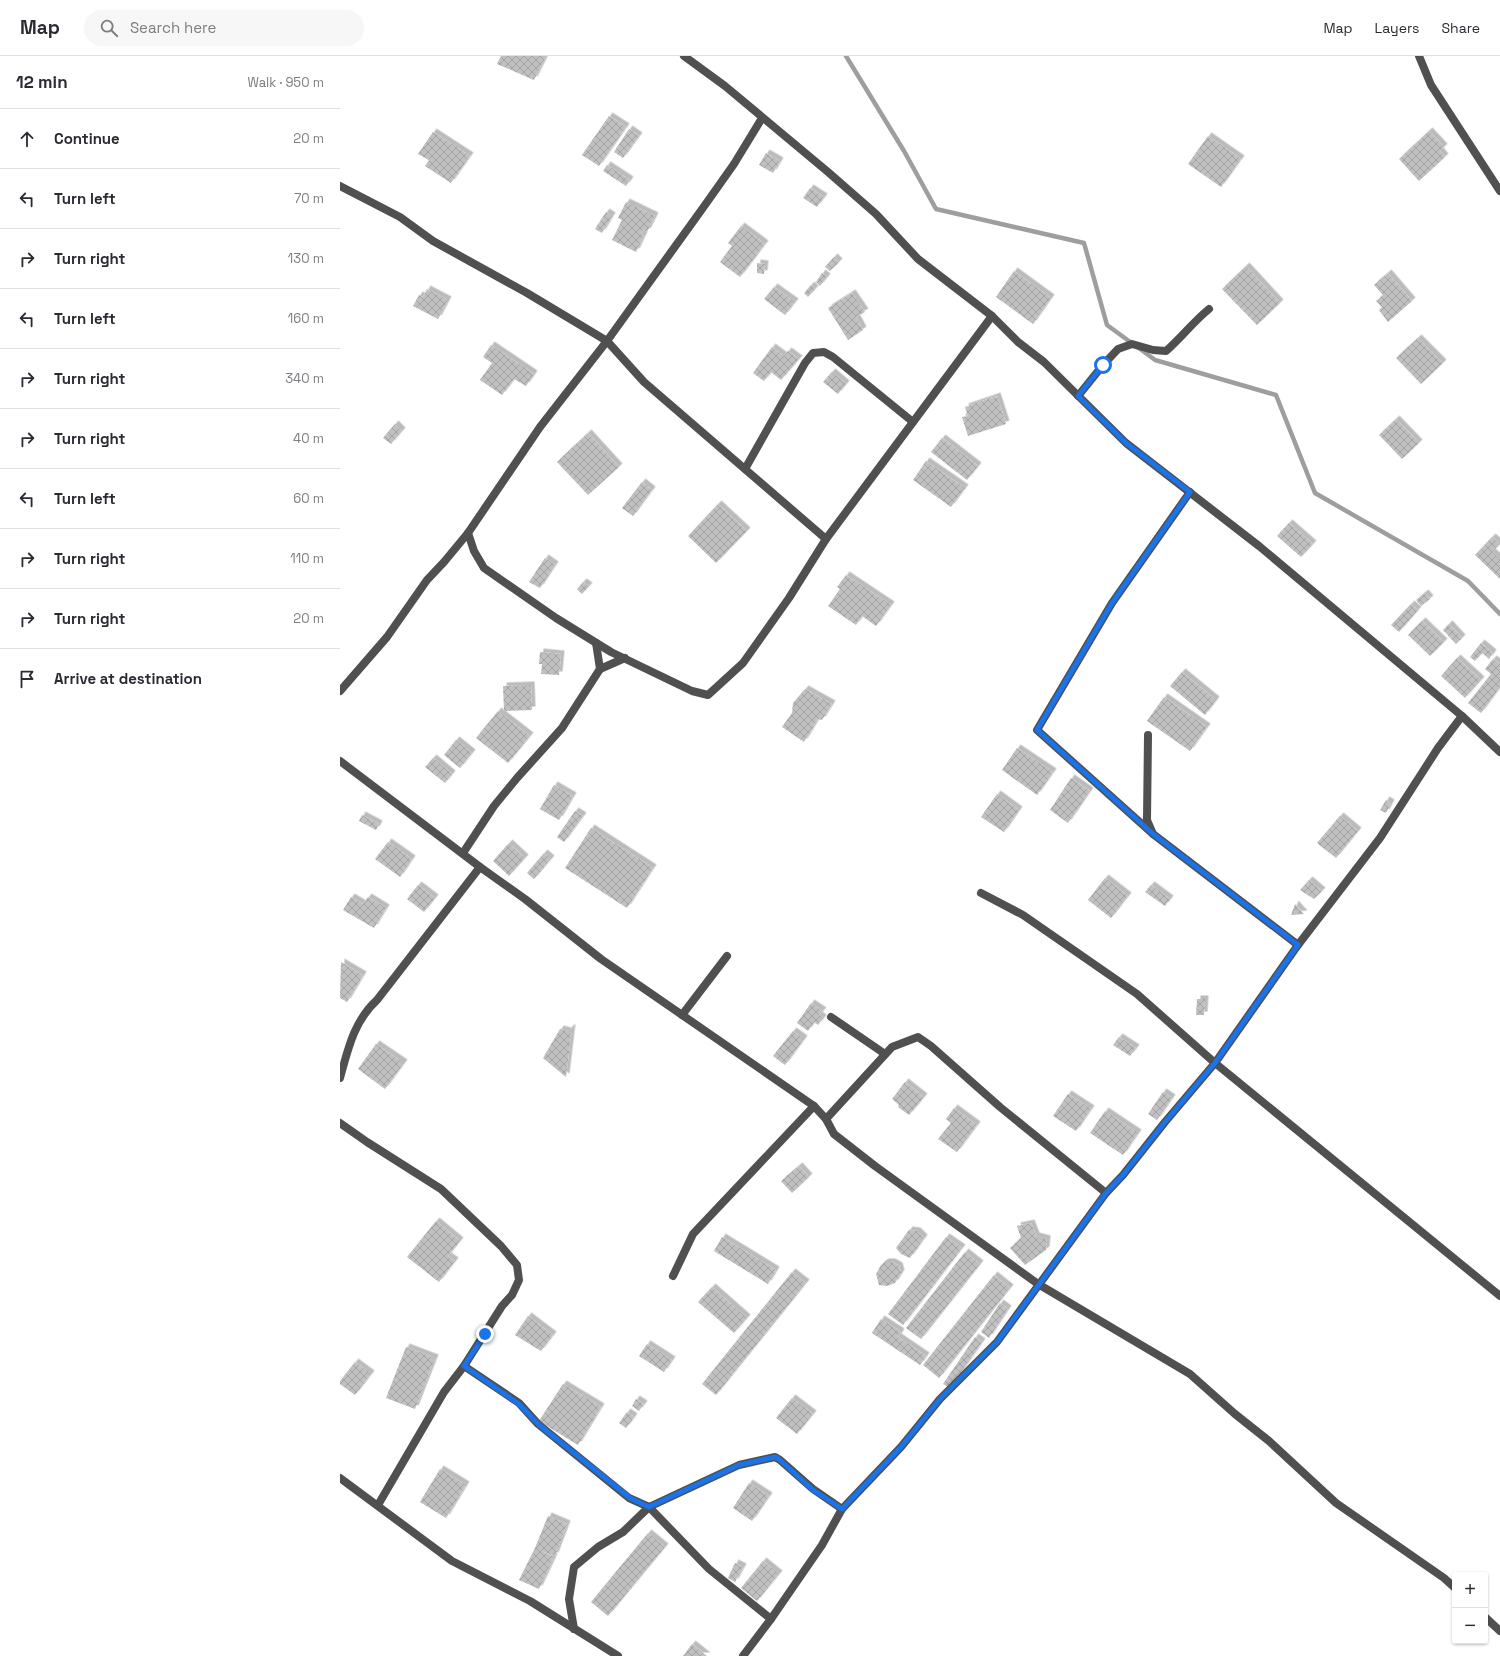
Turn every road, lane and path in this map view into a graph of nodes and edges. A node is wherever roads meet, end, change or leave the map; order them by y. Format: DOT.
graph roads {
  1 [pos="684,56"];
  2 [pos="1419,56"];
  3 [pos="762,118"];
  4 [pos="340,186"];
  5 [pos="1500,191"];
  6 [pos="1209,309"];
  7 [pos="992,316"];
  8 [pos="607,341"];
  9 [pos="1078,396"];
  10 [pos="913,422"];
  11 [pos="744,469"];
  12 [pos="1190,492"];
  13 [pos="468,533"];
  14 [pos="826,539"];
  15 [pos="596,643"];
  16 [pos="625,658"];
  17 [pos="600,669"];
  18 [pos="340,691"];
  19 [pos="1462,716"];
  20 [pos="1148,735"];
  21 [pos="1500,752"];
  22 [pos="340,761"];
  23 [pos="1153,834"];
  24 [pos="463,853"];
  25 [pos="480,868"];
  26 [pos="981,892"];
  27 [pos="1298,945"];
  28 [pos="727,956"];
  29 [pos="682,1015"];
  30 [pos="831,1017"];
  31 [pos="885,1054"];
  32 [pos="1215,1063"];
  33 [pos="340,1078"];
  34 [pos="814,1106"];
  35 [pos="826,1118"];
  36 [pos="340,1123"];
  37 [pos="1106,1193"];
  38 [pos="673,1276"];
  39 [pos="1038,1284"];
  40 [pos="1500,1296"];
  41 [pos="464,1366"];
  42 [pos="340,1478"];
  43 [pos="378,1505"];
  44 [pos="649,1507"];
  45 [pos="842,1509"];
  46 [pos="1452,1585"];
  47 [pos="771,1619"];
  48 [pos="1488,1620"];
  49 [pos="574,1629"];
  50 [pos="1500,1631"];
  51 [pos="618,1656"];
  52 [pos="743,1656"];
  1 -- 3 [label="street"];
  2 -- 5 [label="street"];
  3 -- 7 [label="street"];
  3 -- 8 [label="street"];
  4 -- 8 [label="street"];
  6 -- 9 [label="street"];
  7 -- 9 [label="street"];
  7 -- 10 [label="street"];
  8 -- 11 [label="street"];
  8 -- 13 [label="street"];
  9 -- 12 [label="street"];
  10 -- 11 [label="street"];
  10 -- 14 [label="street"];
  11 -- 14 [label="street"];
  12 -- 19 [label="street"];
  12 -- 23 [label="street"];
  13 -- 15 [label="street"];
  13 -- 18 [label="street"];
  14 -- 16 [label="street"];
  15 -- 16 [label="street"];
  15 -- 17 [label="street"];
  16 -- 17 [label="street"];
  17 -- 24 [label="street"];
  19 -- 21 [label="street"];
  19 -- 27 [label="street"];
  20 -- 23 [label="street"];
  22 -- 24 [label="street"];
  23 -- 27 [label="street"];
  24 -- 25 [label="street"];
  25 -- 29 [label="street"];
  25 -- 33 [label="street"];
  26 -- 32 [label="street"];
  27 -- 32 [label="street"];
  28 -- 29 [label="street"];
  29 -- 34 [label="street"];
  30 -- 31 [label="street"];
  31 -- 35 [label="street"];
  31 -- 37 [label="street"];
  32 -- 37 [label="street"];
  32 -- 40 [label="street"];
  34 -- 35 [label="street"];
  34 -- 38 [label="street"];
  35 -- 39 [label="street"];
  36 -- 41 [label="street"];
  37 -- 39 [label="street"];
  39 -- 45 [label="street"];
  39 -- 46 [label="street"];
  41 -- 43 [label="street"];
  41 -- 44 [label="street"];
  42 -- 43 [label="street"];
  43 -- 49 [label="street"];
  44 -- 45 [label="street"];
  44 -- 47 [label="street"];
  44 -- 49 [label="street"];
  45 -- 47 [label="street"];
  47 -- 52 [label="street"];
  48 -- 50 [label="street"];
  49 -- 51 [label="street"];
}
